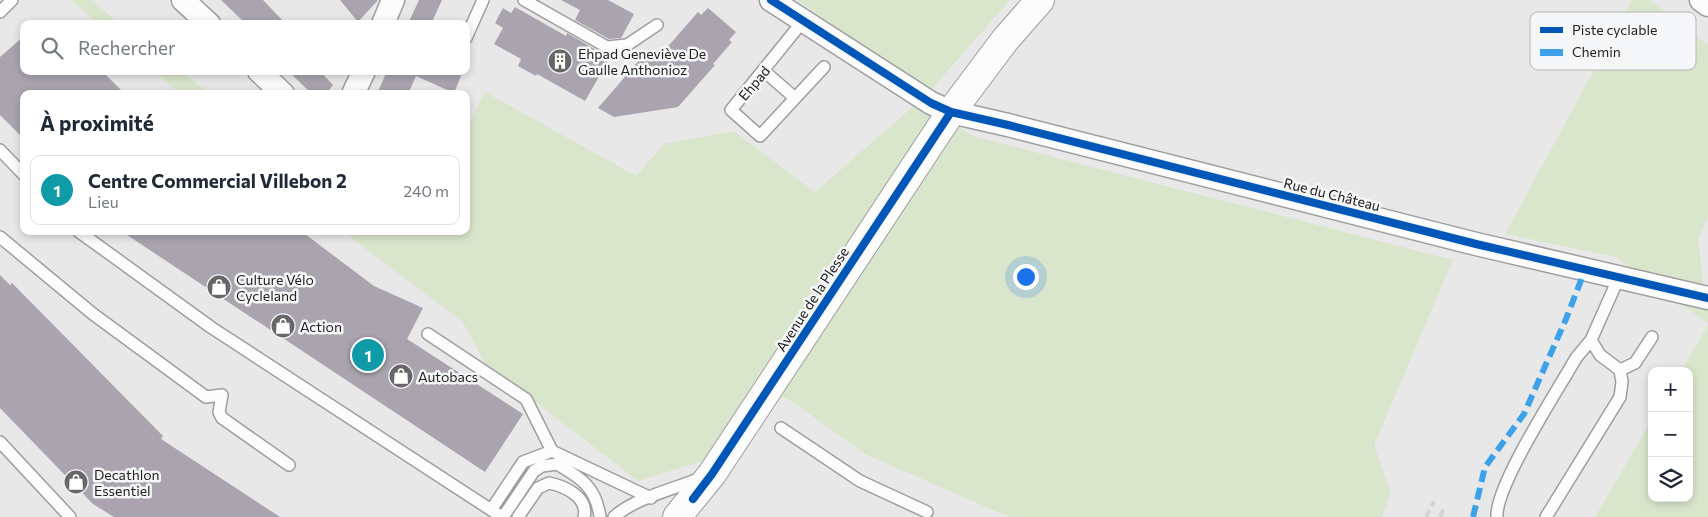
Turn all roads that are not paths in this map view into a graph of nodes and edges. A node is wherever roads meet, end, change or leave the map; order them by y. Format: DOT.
graph roads {
  1 [pos="12,0"];
  2 [pos="183,0"];
  3 [pos="393,0"];
  4 [pos="483,0"];
  5 [pos="524,0"];
  6 [pos="770,0"];
  7 [pos="1040,0"];
  8 [pos="1702,0"];
  9 [pos="1708,5"];
  10 [pos="0,12"];
  11 [pos="205,20"];
  12 [pos="385,20"];
  13 [pos="803,21"];
  14 [pos="657,25"];
  15 [pos="470,29"];
  16 [pos="824,67"];
  17 [pos="764,71"];
  18 [pos="263,75"];
  19 [pos="362,75"];
  20 [pos="280,90"];
  21 [pos="355,90"];
  22 [pos="795,98"];
  23 [pos="951,112"];
  24 [pos="0,150"];
  25 [pos="20,171"];
  26 [pos="84,235"];
  27 [pos="0,237"];
  28 [pos="1619,278"];
  29 [pos="1708,298"];
  30 [pos="428,334"];
  31 [pos="1652,337"];
  32 [pos="1591,340"];
  33 [pos="1620,370"];
  34 [pos="781,428"];
  35 [pos="0,442"];
  36 [pos="552,451"];
  37 [pos="289,465"];
  38 [pos="712,474"];
  39 [pos="650,498"];
  40 [pos="491,510"];
  41 [pos="685,511"];
  42 [pos="929,515"];
  43 [pos="66,516"];
  44 [pos="503,517"];
  45 [pos="518,517"];
  46 [pos="584,517"];
  47 [pos="600,517"];
  48 [pos="614,517"];
  49 [pos="1497,517"];
  50 [pos="1546,517"];
  1 -- 10 [label="lane"];
  2 -- 11 [label="street"];
  3 -- 12 [label="street"];
  4 -- 15 [label="lane"];
  5 -- 14 [label="lane"];
  6 -- 13 [label="street, Rue du Château"];
  7 -- 23 [label="main road, Avenue de la Plesse"];
  8 -- 9 [label="street"];
  13 -- 17 [label="lane, Ehpad"];
  13 -- 23 [label="street, Rue du Château"];
  16 -- 22 [label="lane, Ehpad"];
  17 -- 22 [label="lane"];
  17 -- 22 [label="lane, Ehpad"];
  18 -- 20 [label="street"];
  19 -- 21 [label="street"];
  23 -- 28 [label="street, Rue du Château"];
  23 -- 38 [label="main road, Avenue de la Plesse"];
  24 -- 25 [label="lane"];
  26 -- 40 [label="lane"];
  27 -- 37 [label="lane"];
  28 -- 29 [label="street, Rue du Château"];
  28 -- 32 [label="lane"];
  30 -- 36 [label="lane"];
  31 -- 33 [label="lane"];
  32 -- 33 [label="lane"];
  32 -- 49 [label="lane"];
  33 -- 50 [label="lane"];
  34 -- 42 [label="lane"];
  35 -- 43 [label="lane"];
  36 -- 39 [label="lane"];
  36 -- 40 [label="lane"];
  38 -- 39 [label="lane"];
  38 -- 41 [label="main road, Avenue de la Plesse"];
  39 -- 48 [label="lane"];
  40 -- 44 [label="lane"];
  44 -- 47 [label="lane"];
  45 -- 46 [label="lane"];
}
